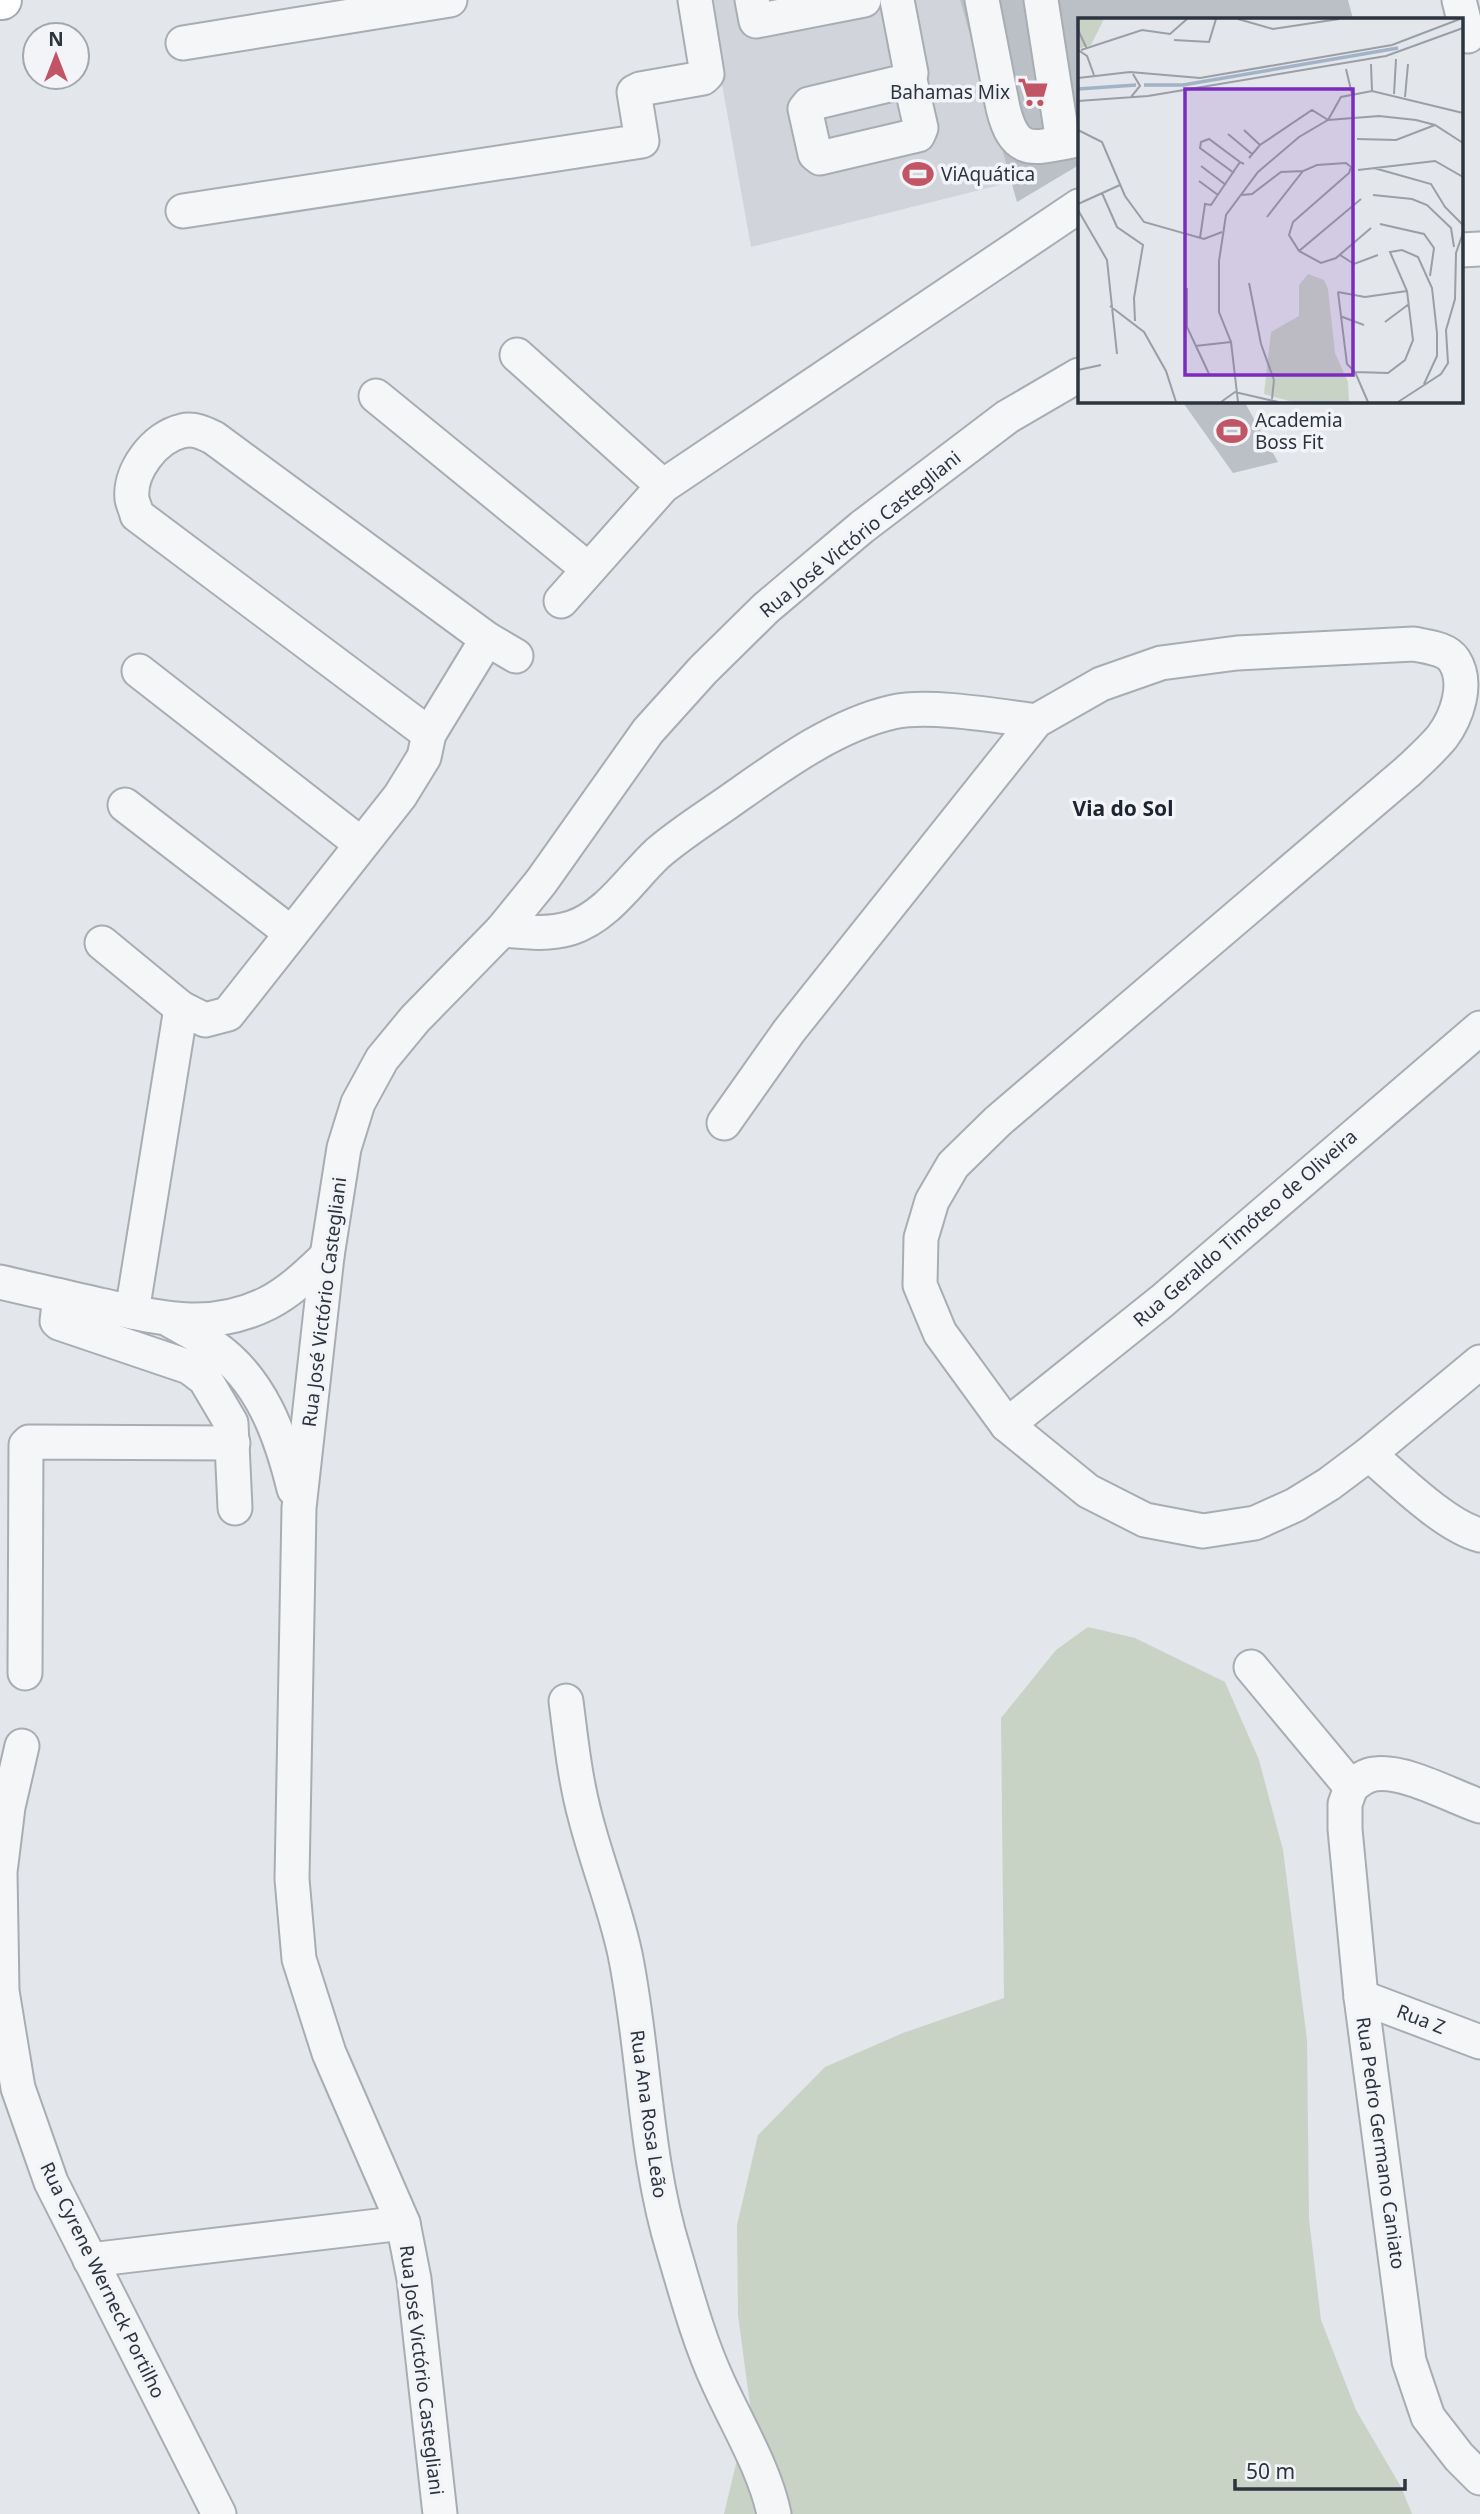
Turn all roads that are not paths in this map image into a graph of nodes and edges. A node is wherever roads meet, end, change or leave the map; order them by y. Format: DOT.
graph roads {
  1 [pos="450,0"];
  2 [pos="695,0"];
  3 [pos="752,0"];
  4 [pos="864,0"];
  5 [pos="897,0"];
  6 [pos="982,0"];
  7 [pos="1041,0"];
  8 [pos="1459,0"];
  9 [pos="1470,36"];
  10 [pos="183,43"];
  11 [pos="910,80"];
  12 [pos="1071,141"];
  13 [pos="1078,207"];
  14 [pos="183,211"];
  15 [pos="1480,249"];
  16 [pos="1462,250"];
  17 [pos="517,355"];
  18 [pos="1078,376"];
  19 [pos="376,396"];
  20 [pos="663,486"];
  21 [pos="588,569"];
  22 [pos="561,601"];
  23 [pos="487,639"];
  24 [pos="516,656"];
  25 [pos="139,671"];
  26 [pos="1036,721"];
  27 [pos="429,734"];
  28 [pos="125,805"];
  29 [pos="362,844"];
  30 [pos="502,930"];
  31 [pos="291,933"];
  32 [pos="102,943"];
  33 [pos="181,1008"];
  34 [pos="1480,1028"];
  35 [pos="724,1123"];
  36 [pos="327,1256"];
  37 [pos="0,1282"];
  38 [pos="60,1296"];
  39 [pos="132,1312"];
  40 [pos="171,1321"];
  41 [pos="1480,1362"];
  42 [pos="1007,1425"];
  43 [pos="233,1443"];
  44 [pos="1369,1454"];
  45 [pos="234,1508"];
  46 [pos="299,1508"];
  47 [pos="1480,1535"];
  48 [pos="1251,1667"];
  49 [pos="25,1673"];
  50 [pos="566,1701"];
  51 [pos="22,1746"];
  52 [pos="1351,1787"];
  53 [pos="1480,1806"];
  54 [pos="1362,1997"];
  55 [pos="1480,2042"];
  56 [pos="403,2223"];
  57 [pos="90,2260"];
  58 [pos="1480,2478"];
  59 [pos="219,2514"];
  60 [pos="440,2514"];
  61 [pos="774,2514"];
  1 -- 10 [label="street"];
  2 -- 14 [label="street"];
  3 -- 4 [label="street"];
  5 -- 11 [label="street"];
  6 -- 12 [label="street"];
  7 -- 12 [label="street"];
  8 -- 9 [label="street"];
  13 -- 20 [label="street"];
  15 -- 16 [label="street"];
  17 -- 20 [label="street"];
  18 -- 30 [label="street, Rua José Victório Castegliani"];
  19 -- 21 [label="street"];
  20 -- 21 [label="street"];
  21 -- 22 [label="street"];
  23 -- 24 [label="street"];
  23 -- 27 [label="street"];
  23 -- 27 [label="street"];
  25 -- 29 [label="street"];
  26 -- 30 [label="street"];
  26 -- 35 [label="street"];
  26 -- 42 [label="street"];
  27 -- 29 [label="street"];
  28 -- 31 [label="street"];
  29 -- 31 [label="street"];
  30 -- 36 [label="street, Rua José Victório Castegliani"];
  31 -- 33 [label="street"];
  32 -- 33 [label="street"];
  33 -- 39 [label="street"];
  34 -- 42 [label="street, Rua Geraldo Timóteo de Oliveira"];
  36 -- 40 [label="street"];
  36 -- 46 [label="street, Rua José Victório Castegliani"];
  37 -- 38 [label="street"];
  38 -- 39 [label="street"];
  38 -- 43 [label="street"];
  39 -- 40 [label="street"];
  40 -- 46 [label="street"];
  41 -- 44 [label="street"];
  42 -- 44 [label="street"];
  43 -- 45 [label="street"];
  43 -- 49 [label="street"];
  44 -- 47 [label="street"];
  46 -- 56 [label="street, Rua José Victório Castegliani"];
  48 -- 52 [label="street"];
  50 -- 61 [label="street, Rua Ana Rosa Leão"];
  51 -- 57 [label="street, Rua Cyrene Werneck Portilho"];
  52 -- 53 [label="street"];
  52 -- 54 [label="street, Rua Pedro Germano Caniato"];
  54 -- 55 [label="street, Rua Z"];
  54 -- 58 [label="street, Rua Pedro Germano Caniato"];
  56 -- 57 [label="street"];
  56 -- 60 [label="street, Rua José Victório Castegliani"];
  57 -- 59 [label="street, Rua Cyrene Werneck Portilho"];
}
